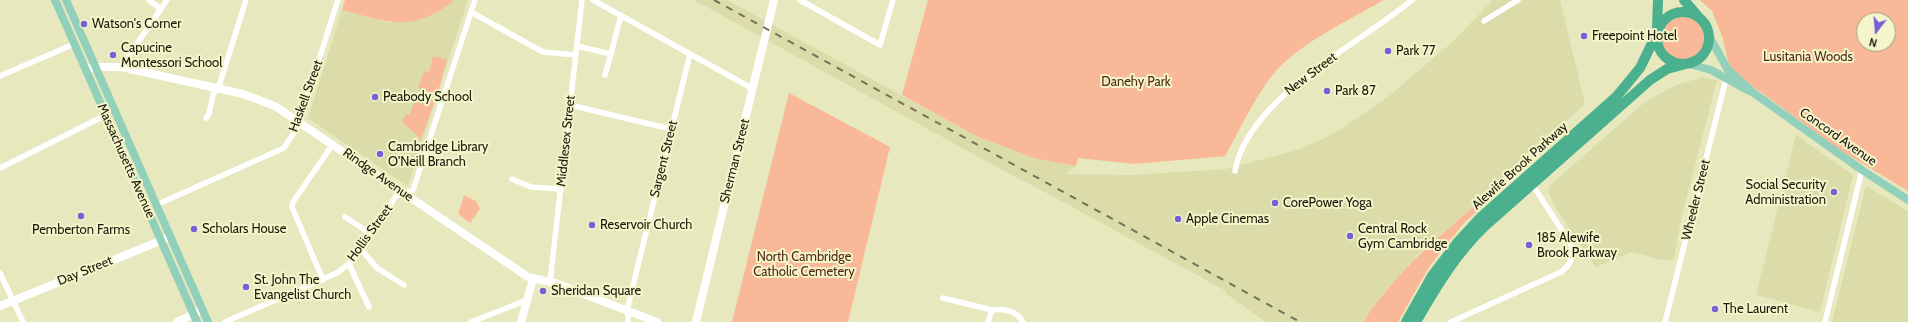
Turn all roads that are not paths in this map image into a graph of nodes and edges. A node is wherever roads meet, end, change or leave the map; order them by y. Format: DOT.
graph roads {
  1 [pos="55,0"];
  2 [pos="66,0"];
  3 [pos="149,0"];
  4 [pos="167,0"];
  5 [pos="246,0"];
  6 [pos="338,0"];
  7 [pos="474,0"];
  8 [pos="582,0"];
  9 [pos="593,0"];
  10 [pos="774,0"];
  11 [pos="800,0"];
  12 [pos="893,0"];
  13 [pos="1412,0"];
  14 [pos="1518,0"];
  15 [pos="1658,0"];
  16 [pos="1684,0"];
  17 [pos="161,9"];
  18 [pos="471,12"];
  19 [pos="620,15"];
  20 [pos="1701,19"];
  21 [pos="1484,21"];
  22 [pos="1657,33"];
  23 [pos="1709,36"];
  24 [pos="74,44"];
  25 [pos="577,46"];
  26 [pos="610,54"];
  27 [pos="690,54"];
  28 [pos="576,55"];
  29 [pos="1687,64"];
  30 [pos="96,67"];
  31 [pos="121,67"];
  32 [pos="86,69"];
  33 [pos="605,75"];
  34 [pos="0,76"];
  35 [pos="1726,79"];
  36 [pos="216,89"];
  37 [pos="753,89"];
  38 [pos="1755,94"];
  39 [pos="570,105"];
  40 [pos="106,115"];
  41 [pos="206,118"];
  42 [pos="300,121"];
  43 [pos="671,130"];
  44 [pos="333,144"];
  45 [pos="0,168"];
  46 [pos="1862,170"];
  47 [pos="1235,171"];
  48 [pos="142,172"];
  49 [pos="133,176"];
  50 [pos="512,179"];
  51 [pos="1532,184"];
  52 [pos="561,189"];
  53 [pos="404,193"];
  54 [pos="1908,200"];
  55 [pos="156,205"];
  56 [pos="345,217"];
  57 [pos="371,234"];
  58 [pos="170,237"];
  59 [pos="161,240"];
  60 [pos="361,249"];
  61 [pos="349,264"];
  62 [pos="0,273"];
  63 [pos="533,279"];
  64 [pos="323,280"];
  65 [pos="550,282"];
  66 [pos="404,285"];
  67 [pos="943,298"];
  68 [pos="13,300"];
  69 [pos="527,300"];
  70 [pos="0,306"];
  71 [pos="369,307"];
  72 [pos="202,310"];
  73 [pos="992,310"];
  74 [pos="629,311"];
  75 [pos="196,318"];
  76 [pos="23,322"];
  77 [pos="177,322"];
  78 [pos="208,322"];
  79 [pos="225,322"];
  80 [pos="470,322"];
  81 [pos="521,322"];
  82 [pos="628,322"];
  83 [pos="657,322"];
  84 [pos="696,322"];
  85 [pos="988,322"];
  86 [pos="1023,322"];
  87 [pos="1406,322"];
  88 [pos="1416,322"];
  89 [pos="1451,322"];
  90 [pos="1665,322"];
  91 [pos="1825,322"];
  1 -- 24 [label="main road, Massachusetts Avenue"];
  2 -- 30 [label="main road, Massachusetts Avenue"];
  3 -- 17 [label="street"];
  4 -- 17 [label="street"];
  5 -- 36 [label="street"];
  6 -- 42 [label="street, Haskell Street"];
  7 -- 18 [label="street"];
  8 -- 25 [label="street, Middlesex Street"];
  9 -- 19 [label="street"];
  10 -- 37 [label="street, Sherman Street"];
  11 -- 12 [label="street"];
  13 -- 47 [label="street, New Street"];
  14 -- 21 [label="street"];
  15 -- 22 [label="highway"];
  16 -- 20 [label="highway"];
  17 -- 31 [label="street"];
  18 -- 28 [label="street"];
  18 -- 53 [label="street, Hollis Street"];
  19 -- 26 [label="street"];
  19 -- 27 [label="street"];
  20 -- 22 [label="highway"];
  20 -- 23 [label="highway"];
  22 -- 29 [label="highway"];
  22 -- 87 [label="highway, Alewife Brook Parkway"];
  23 -- 29 [label="highway"];
  23 -- 38 [label="main road, Concord Avenue"];
  24 -- 32 [label="main road, Massachusetts Avenue"];
  24 -- 34 [label="street"];
  25 -- 26 [label="street"];
  25 -- 28 [label="street, Middlesex Street"];
  26 -- 33 [label="street"];
  27 -- 37 [label="street"];
  27 -- 43 [label="street, Sargent Street"];
  28 -- 39 [label="street, Middlesex Street"];
  29 -- 35 [label="main road, Concord Avenue"];
  29 -- 51 [label="highway, Alewife Brook Parkway"];
  30 -- 31 [label="street, Rindge Avenue"];
  30 -- 32 [label="street, Rindge Avenue"];
  30 -- 48 [label="main road, Massachusetts Avenue"];
  31 -- 36 [label="street, Rindge Avenue"];
  32 -- 40 [label="main road, Massachusetts Avenue"];
  35 -- 38 [label="main road, Concord Avenue"];
  35 -- 90 [label="street, Wheeler Street"];
  36 -- 41 [label="street"];
  36 -- 42 [label="street, Rindge Avenue"];
  37 -- 84 [label="street, Sherman Street"];
  38 -- 46 [label="main road, Concord Avenue"];
  39 -- 43 [label="street"];
  39 -- 52 [label="street, Middlesex Street"];
  40 -- 45 [label="street"];
  40 -- 49 [label="main road, Massachusetts Avenue"];
  42 -- 44 [label="street, Rindge Avenue"];
  42 -- 55 [label="street, Haskell Street"];
  43 -- 74 [label="street, Sargent Street"];
  44 -- 53 [label="street, Rindge Avenue"];
  44 -- 64 [label="street"];
  46 -- 54 [label="main road, Concord Avenue"];
  46 -- 91 [label="street"];
  48 -- 49 [label="main road"];
  48 -- 55 [label="main road, Massachusetts Avenue"];
  49 -- 59 [label="main road, Massachusetts Avenue"];
  50 -- 52 [label="street"];
  51 -- 88 [label="highway, Alewife Brook Parkway"];
  51 -- 89 [label="street"];
  52 -- 65 [label="street, Middlesex Street"];
  53 -- 57 [label="street, Hollis Street"];
  53 -- 63 [label="street, Rindge Avenue"];
  55 -- 58 [label="main road, Massachusetts Avenue"];
  56 -- 57 [label="street"];
  57 -- 60 [label="street, Hollis Street"];
  58 -- 59 [label="street, Day Street"];
  58 -- 72 [label="main road, Massachusetts Avenue"];
  59 -- 68 [label="street, Day Street"];
  59 -- 75 [label="main road, Massachusetts Avenue"];
  60 -- 61 [label="street, Hollis Street"];
  60 -- 66 [label="street"];
  61 -- 64 [label="street, Hollis Street"];
  61 -- 71 [label="street"];
  62 -- 68 [label="street"];
  63 -- 65 [label="street, Rindge Avenue"];
  63 -- 69 [label="street"];
  64 -- 79 [label="street, Hollis Street"];
  65 -- 74 [label="street, Rindge Avenue"];
  67 -- 73 [label="street"];
  68 -- 70 [label="street, Day Street"];
  68 -- 76 [label="street"];
  69 -- 80 [label="street"];
  69 -- 81 [label="street"];
  72 -- 75 [label="street"];
  72 -- 78 [label="main road, Massachusetts Avenue"];
  73 -- 85 [label="street"];
  73 -- 86 [label="street"];
  74 -- 82 [label="street, Sargent Street"];
  74 -- 83 [label="street, Rindge Avenue"];
  75 -- 77 [label="street"];
}
